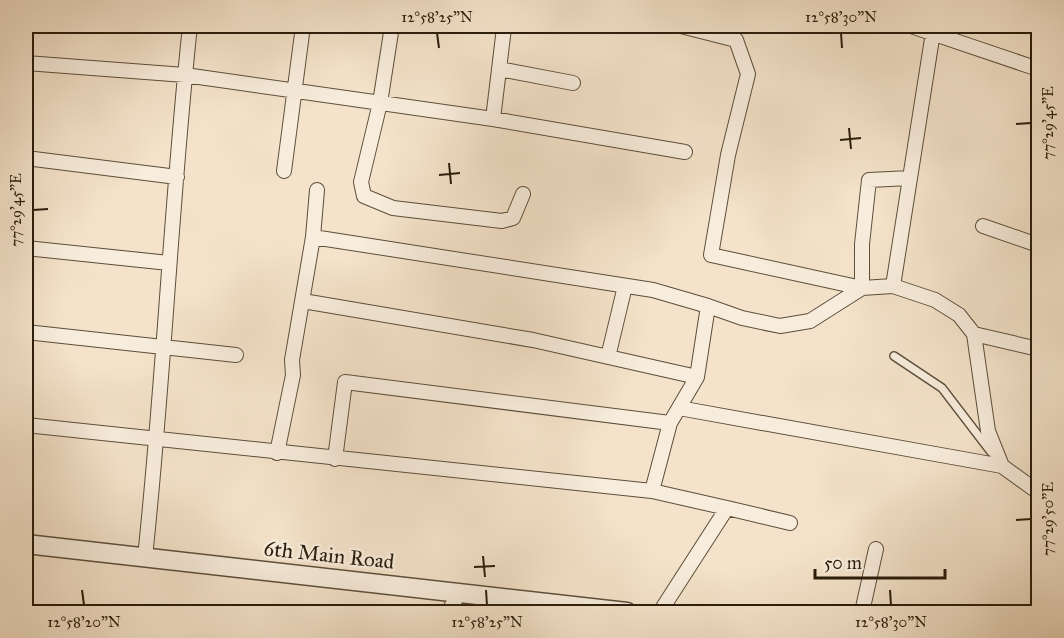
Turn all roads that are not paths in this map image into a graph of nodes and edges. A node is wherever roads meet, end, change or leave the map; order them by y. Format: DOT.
graph roads {
  1 [pos="190,26"];
  2 [pos="303,26"];
  3 [pos="392,26"];
  4 [pos="681,26"];
  5 [pos="911,26"];
  6 [pos="504,28"];
  7 [pos="933,29"];
  8 [pos="26,63"];
  9 [pos="499,69"];
  10 [pos="1038,69"];
  11 [pos="185,75"];
  12 [pos="573,83"];
  13 [pos="296,92"];
  14 [pos="380,103"];
  15 [pos="493,119"];
  16 [pos="685,152"];
  17 [pos="26,158"];
  18 [pos="284,171"];
  19 [pos="177,177"];
  20 [pos="910,178"];
  21 [pos="317,190"];
  22 [pos="523,194"];
  23 [pos="983,226"];
  24 [pos="313,237"];
  25 [pos="1038,245"];
  26 [pos="26,248"];
  27 [pos="169,263"];
  28 [pos="625,286"];
  29 [pos="893,286"];
  30 [pos="862,288"];
  31 [pos="303,301"];
  32 [pos="708,306"];
  33 [pos="26,332"];
  34 [pos="974,334"];
  35 [pos="162,349"];
  36 [pos="1038,349"];
  37 [pos="236,355"];
  38 [pos="894,356"];
  39 [pos="608,357"];
  40 [pos="697,376"];
  41 [pos="679,408"];
  42 [pos="670,423"];
  43 [pos="26,425"];
  44 [pos="157,441"];
  45 [pos="277,453"];
  46 [pos="335,459"];
  47 [pos="1002,466"];
  48 [pos="652,491"];
  49 [pos="1038,492"];
  50 [pos="727,508"];
  51 [pos="790,523"];
  52 [pos="26,544"];
  53 [pos="876,549"];
  54 [pos="146,557"];
  55 [pos="460,592"];
  56 [pos="552,608"];
  57 [pos="448,612"];
  58 [pos="627,612"];
  59 [pos="660,612"];
  60 [pos="862,612"];
  1 -- 11 [label="street"];
  2 -- 13 [label="street"];
  3 -- 14 [label="street"];
  4 -- 30 [label="street"];
  5 -- 7 [label="street"];
  6 -- 9 [label="street"];
  7 -- 10 [label="street"];
  7 -- 20 [label="street"];
  8 -- 11 [label="street"];
  9 -- 12 [label="street"];
  9 -- 15 [label="street"];
  11 -- 13 [label="street"];
  11 -- 19 [label="street"];
  13 -- 14 [label="street"];
  13 -- 18 [label="street"];
  14 -- 15 [label="street"];
  14 -- 22 [label="street"];
  15 -- 16 [label="street"];
  17 -- 19 [label="street"];
  19 -- 27 [label="street"];
  20 -- 29 [label="street"];
  20 -- 30 [label="street"];
  21 -- 24 [label="street"];
  23 -- 25 [label="street"];
  24 -- 28 [label="street"];
  24 -- 31 [label="street"];
  26 -- 27 [label="street"];
  27 -- 35 [label="street"];
  28 -- 32 [label="street"];
  28 -- 39 [label="street"];
  29 -- 30 [label="street"];
  29 -- 34 [label="street"];
  30 -- 32 [label="street"];
  31 -- 39 [label="street"];
  31 -- 45 [label="street"];
  32 -- 40 [label="street"];
  33 -- 35 [label="street"];
  34 -- 36 [label="street"];
  34 -- 47 [label="street"];
  35 -- 37 [label="street"];
  35 -- 44 [label="street"];
  38 -- 47 [label="lane"];
  39 -- 40 [label="street"];
  40 -- 41 [label="street"];
  41 -- 42 [label="street"];
  41 -- 47 [label="street"];
  42 -- 46 [label="street"];
  42 -- 48 [label="street"];
  43 -- 44 [label="street"];
  44 -- 45 [label="street"];
  44 -- 54 [label="street"];
  45 -- 46 [label="street"];
  46 -- 48 [label="street"];
  47 -- 49 [label="street"];
  48 -- 50 [label="street"];
  50 -- 51 [label="street"];
  50 -- 59 [label="street"];
  52 -- 54 [label="street, 6th Main Road"];
  53 -- 60 [label="street"];
  54 -- 55 [label="street, 6th Main Road"];
  55 -- 56 [label="street, 6th Main Road"];
  55 -- 57 [label="street"];
  56 -- 58 [label="street, 6th Main Road"];
}
